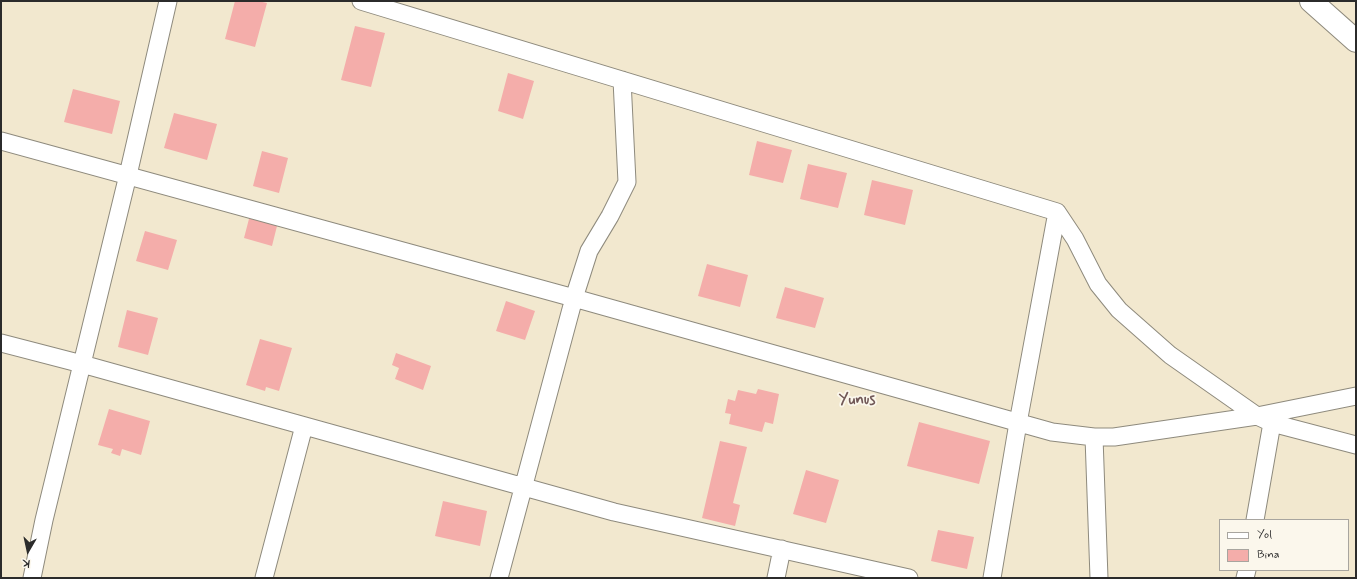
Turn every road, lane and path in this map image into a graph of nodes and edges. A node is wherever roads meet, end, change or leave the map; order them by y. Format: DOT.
graph roads {
  1 [pos="168,1"];
  2 [pos="361,1"];
  3 [pos="1311,1"];
  4 [pos="1356,41"];
  5 [pos="622,80"];
  6 [pos="1,141"];
  7 [pos="128,175"];
  8 [pos="1057,212"];
  9 [pos="574,298"];
  10 [pos="1,343"];
  11 [pos="82,364"];
  12 [pos="1356,396"];
  13 [pos="1265,419"];
  14 [pos="1018,423"];
  15 [pos="304,426"];
  16 [pos="1094,437"];
  17 [pos="1356,445"];
  18 [pos="524,487"];
  19 [pos="1255,519"];
  20 [pos="782,549"];
  21 [pos="32,578"];
  22 [pos="264,578"];
  23 [pos="499,578"];
  24 [pos="776,578"];
  25 [pos="909,578"];
  26 [pos="992,578"];
  27 [pos="1099,578"];
  1 -- 7 [label="street"];
  2 -- 5 [label="street"];
  3 -- 4 [label="street"];
  5 -- 8 [label="street"];
  5 -- 9 [label="street"];
  6 -- 7 [label="street"];
  7 -- 9 [label="street"];
  7 -- 11 [label="street"];
  8 -- 13 [label="street"];
  8 -- 14 [label="street"];
  9 -- 14 [label="street"];
  9 -- 18 [label="street"];
  10 -- 11 [label="street"];
  11 -- 15 [label="street"];
  11 -- 21 [label="street"];
  12 -- 13 [label="street"];
  13 -- 16 [label="street"];
  13 -- 17 [label="street"];
  13 -- 19 [label="street"];
  14 -- 16 [label="street"];
  14 -- 26 [label="street"];
  15 -- 18 [label="street"];
  15 -- 22 [label="street"];
  16 -- 27 [label="street"];
  18 -- 20 [label="street"];
  18 -- 23 [label="street"];
  20 -- 24 [label="street"];
  20 -- 25 [label="street"];
}
